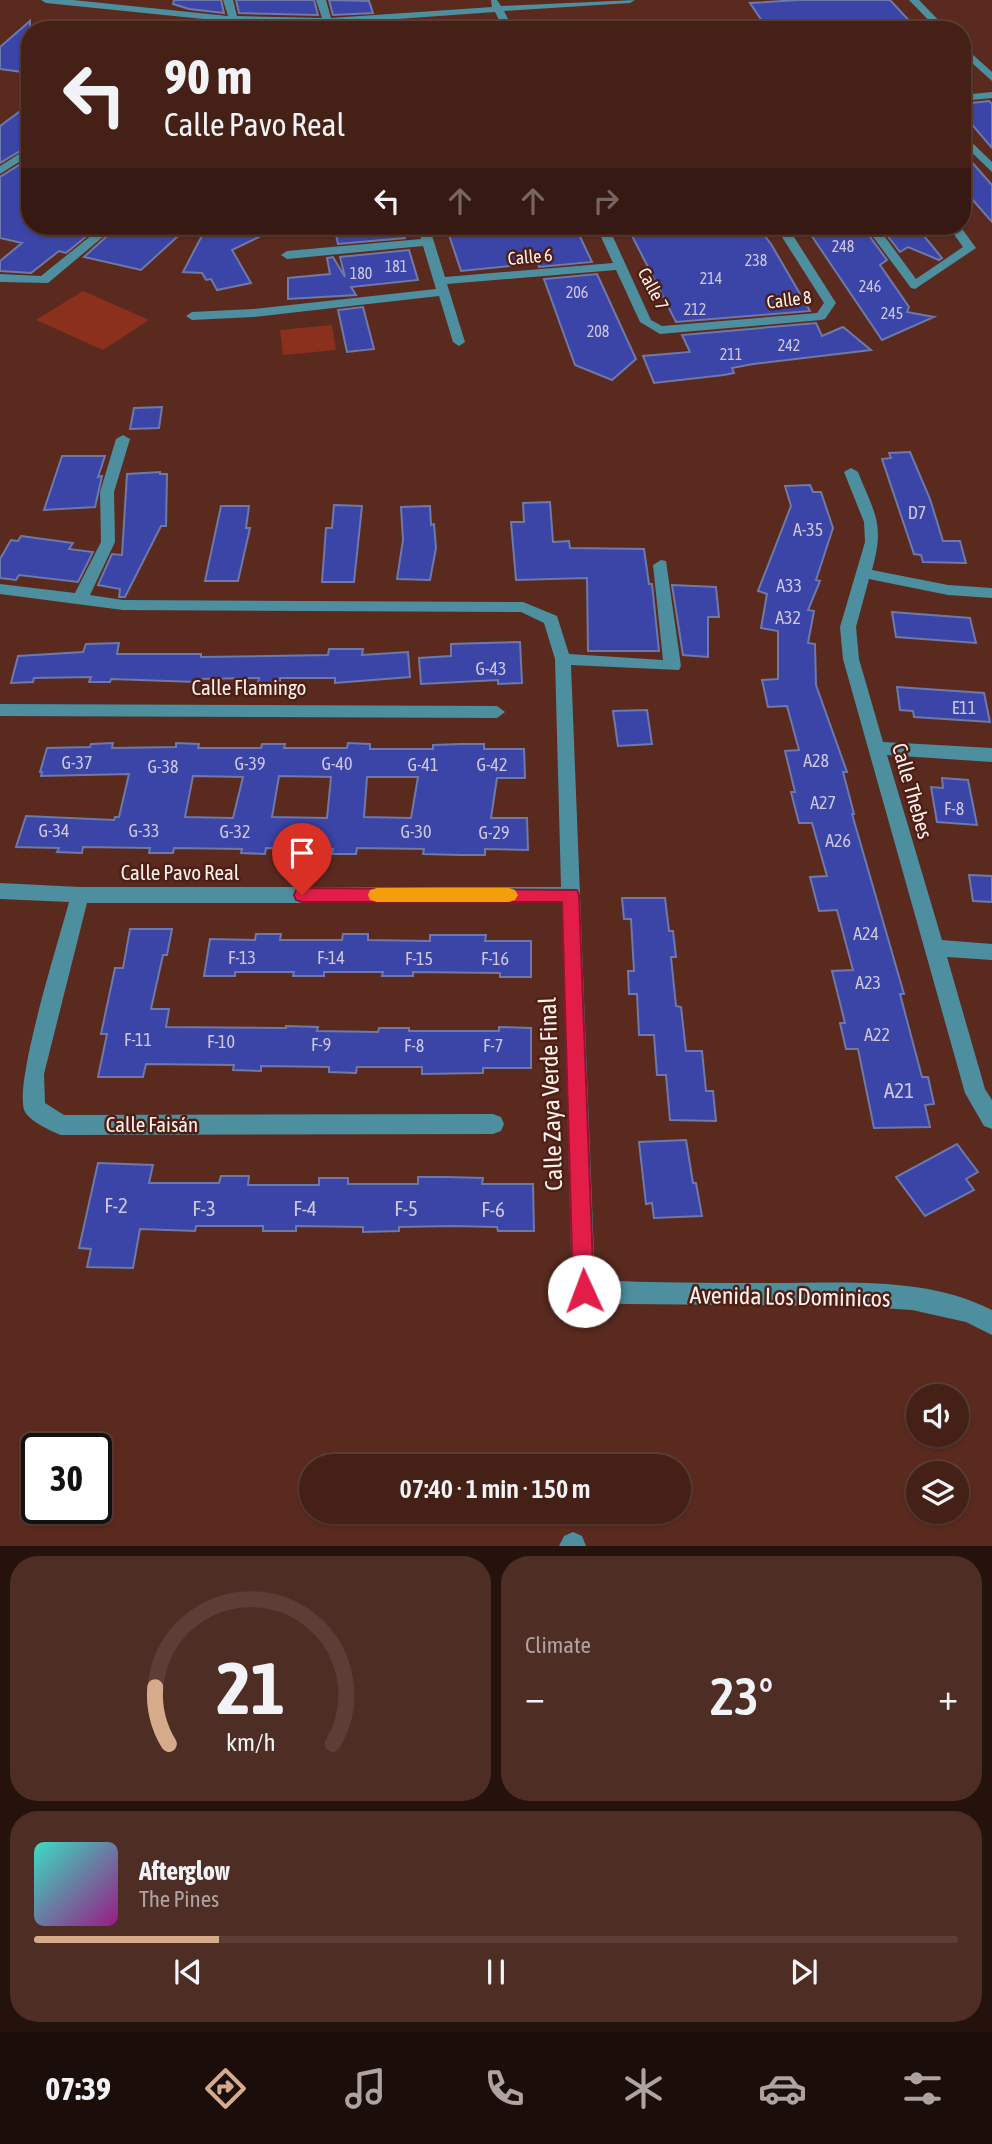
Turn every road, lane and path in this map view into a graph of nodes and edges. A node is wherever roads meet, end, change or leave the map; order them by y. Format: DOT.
graph roads {
  1 [pos="46,0"];
  2 [pos="228,0"];
  3 [pos="321,0"];
  4 [pos="493,0"];
  5 [pos="630,0"];
  6 [pos="914,0"];
  7 [pos="498,10"];
  8 [pos="233,19"];
  9 [pos="327,21"];
  10 [pos="504,21"];
  11 [pos="935,21"];
  12 [pos="971,57"];
  13 [pos="992,78"];
  14 [pos="992,95"];
  15 [pos="971,97"];
  16 [pos="971,148"];
  17 [pos="21,156"];
  18 [pos="992,169"];
  19 [pos="0,171"];
  20 [pos="99,235"];
  21 [pos="425,235"];
  22 [pos="606,235"];
  23 [pos="787,235"];
  24 [pos="878,235"];
  25 [pos="961,235"];
  26 [pos="427,242"];
  27 [pos="287,255"];
  28 [pos="621,266"];
  29 [pos="0,278"];
  30 [pos="442,286"];
  31 [pos="192,316"];
  32 [pos="698,327"];
  33 [pos="459,342"];
  34 [pos="123,439"];
  35 [pos="851,472"];
  36 [pos="661,565"];
  37 [pos="863,573"];
  38 [pos="0,589"];
  39 [pos="992,593"];
  40 [pos="81,598"];
  41 [pos="563,659"];
  42 [pos="0,710"];
  43 [pos="497,712"];
  44 [pos="876,748"];
  45 [pos="992,755"];
  46 [pos="0,891"];
  47 [pos="80,895"];
  48 [pos="570,895"];
  49 [pos="934,948"];
  50 [pos="992,952"];
  51 [pos="992,1119"];
  52 [pos="493,1125"];
  53 [pos="584,1291"];
  54 [pos="992,1322"];
  1 -- 8 [label="street"];
  2 -- 8 [label="street"];
  3 -- 9 [label="street"];
  4 -- 7 [label="street"];
  5 -- 7 [label="street"];
  6 -- 11 [label="street"];
  7 -- 9 [label="street"];
  7 -- 10 [label="street"];
  8 -- 9 [label="street"];
  12 -- 13 [label="street"];
  14 -- 15 [label="street"];
  16 -- 18 [label="street"];
  17 -- 19 [label="street"];
  20 -- 29 [label="street"];
  21 -- 26 [label="street"];
  22 -- 28 [label="street, Calle 7"];
  23 -- 32 [label="street, Calle 8"];
  24 -- 25 [label="street"];
  26 -- 27 [label="street"];
  26 -- 30 [label="street"];
  28 -- 30 [label="street, Calle 6"];
  28 -- 32 [label="street, Calle 7"];
  30 -- 31 [label="street, Calle 6"];
  30 -- 33 [label="street"];
  34 -- 40 [label="street"];
  35 -- 37 [label="street, Calle Thebes"];
  36 -- 41 [label="street"];
  37 -- 39 [label="street"];
  37 -- 44 [label="street, Calle Thebes"];
  38 -- 40 [label="street, Calle Zaya Verde Final"];
  40 -- 41 [label="street, Calle Zaya Verde Final"];
  41 -- 48 [label="street, Calle Zaya Verde Final"];
  42 -- 43 [label="street, Calle Flamingo"];
  44 -- 45 [label="street"];
  44 -- 49 [label="street, Calle Thebes"];
  46 -- 47 [label="street, Calle Pavo Real"];
  47 -- 48 [label="street, Calle Pavo Real"];
  47 -- 52 [label="street, Calle Faisán"];
  48 -- 53 [label="street, Calle Zaya Verde Final"];
  49 -- 50 [label="street"];
  49 -- 51 [label="street, Calle Thebes"];
  53 -- 54 [label="street, Avenida Los Dominicos"];
}
